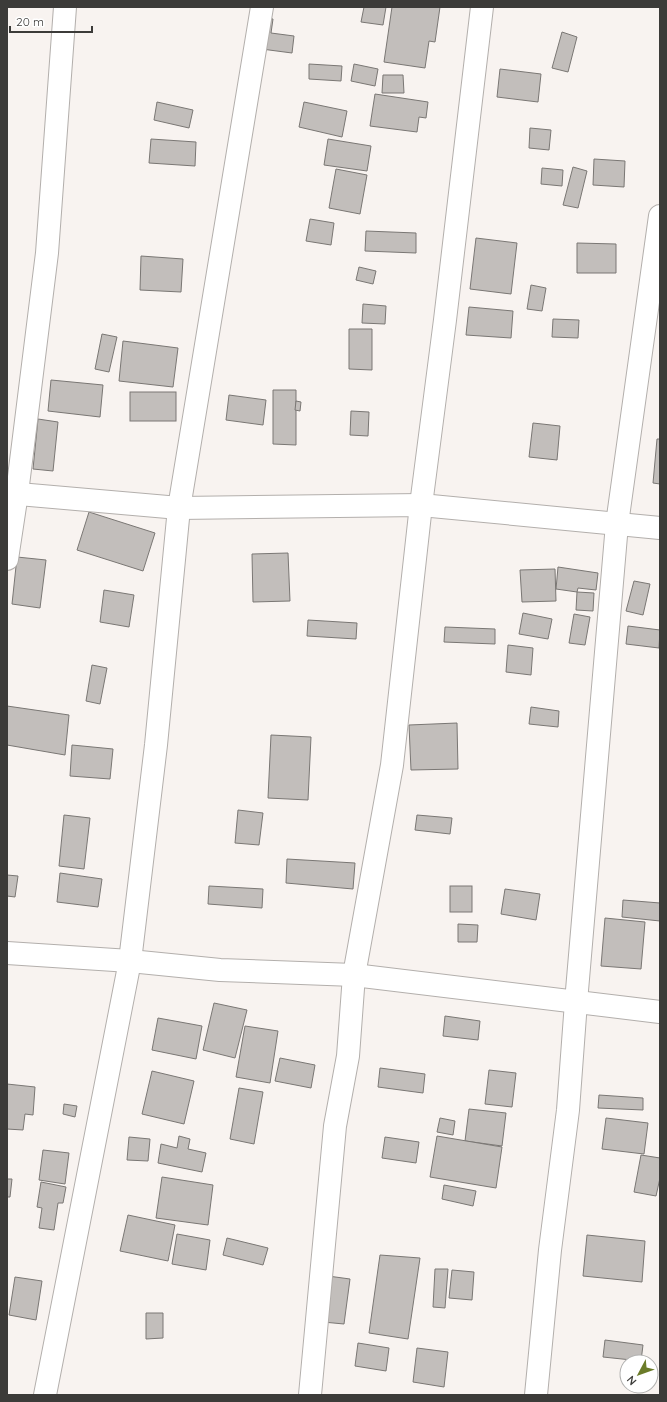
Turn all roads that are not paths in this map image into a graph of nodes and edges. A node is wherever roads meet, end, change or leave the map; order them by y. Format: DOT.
graph roads {
  1 [pos="65,7"];
  2 [pos="262,7"];
  3 [pos="482,7"];
  4 [pos="660,216"];
  5 [pos="12,493"];
  6 [pos="421,505"];
  7 [pos="179,508"];
  8 [pos="617,524"];
  9 [pos="660,528"];
  10 [pos="7,559"];
  11 [pos="7,953"];
  12 [pos="130,961"];
  13 [pos="354,975"];
  14 [pos="576,1002"];
  15 [pos="660,1012"];
  16 [pos="45,1395"];
  17 [pos="310,1395"];
  18 [pos="536,1395"];
  1 -- 5 [label="street"];
  2 -- 7 [label="street"];
  3 -- 6 [label="street"];
  4 -- 8 [label="street"];
  5 -- 7 [label="street"];
  5 -- 10 [label="street"];
  6 -- 7 [label="street"];
  6 -- 8 [label="street"];
  6 -- 13 [label="street"];
  7 -- 12 [label="street"];
  8 -- 9 [label="street"];
  8 -- 14 [label="street"];
  11 -- 12 [label="street"];
  12 -- 13 [label="street"];
  12 -- 16 [label="street"];
  13 -- 14 [label="street"];
  13 -- 17 [label="street"];
  14 -- 15 [label="street"];
  14 -- 18 [label="street"];
}
